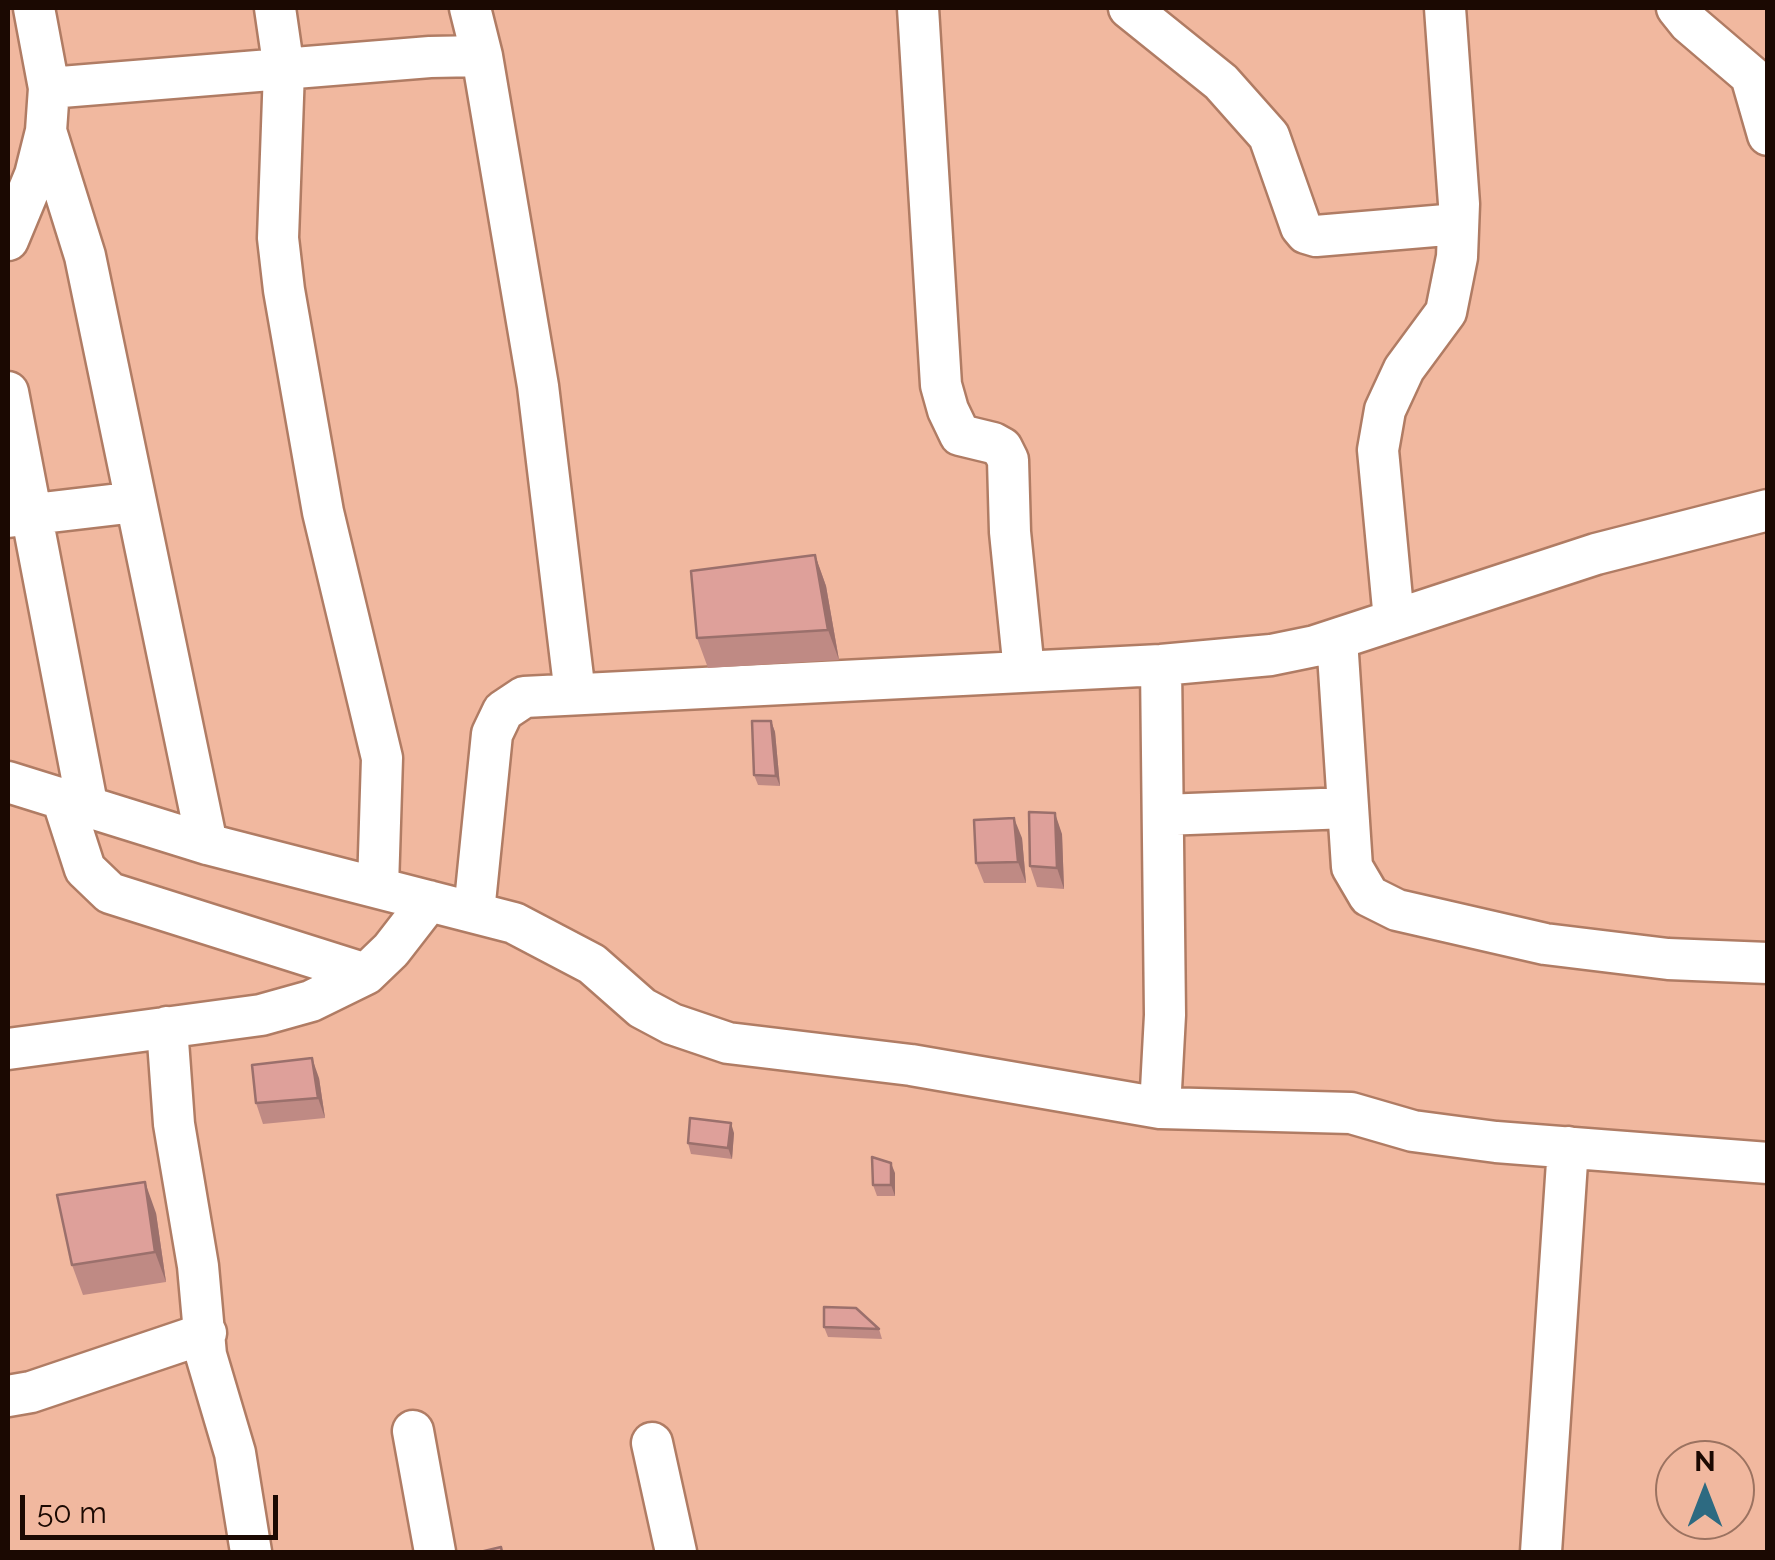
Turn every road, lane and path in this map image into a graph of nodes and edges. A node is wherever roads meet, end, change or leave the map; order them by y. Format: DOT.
graph roads {
  1 [pos="34,8"];
  2 [pos="275,8"];
  3 [pos="470,8"];
  4 [pos="918,8"];
  5 [pos="1129,8"];
  6 [pos="1445,8"];
  7 [pos="1677,8"];
  8 [pos="482,56"];
  9 [pos="284,70"];
  10 [pos="49,88"];
  11 [pos="46,131"];
  12 [pos="1767,133"];
  13 [pos="1458,224"];
  14 [pos="8,240"];
  15 [pos="8,392"];
  16 [pos="136,502"];
  17 [pos="1768,510"];
  18 [pos="19,516"];
  19 [pos="1394,620"];
  20 [pos="1337,639"];
  21 [pos="1162,665"];
  22 [pos="1024,670"];
  23 [pos="575,694"];
  24 [pos="8,782"];
  25 [pos="75,805"];
  26 [pos="1348,808"];
  27 [pos="1163,815"];
  28 [pos="207,844"];
  29 [pos="378,887"];
  30 [pos="428,901"];
  31 [pos="474,912"];
  32 [pos="1768,963"];
  33 [pos="366,974"];
  34 [pos="167,1027"];
  35 [pos="8,1050"];
  36 [pos="1160,1108"];
  37 [pos="1568,1148"];
  38 [pos="1768,1164"];
  39 [pos="206,1334"];
  40 [pos="8,1396"];
  41 [pos="414,1432"];
  42 [pos="652,1443"];
  43 [pos="251,1552"];
  44 [pos="436,1552"];
  45 [pos="676,1552"];
  46 [pos="1541,1552"];
  1 -- 10 [label="street"];
  2 -- 9 [label="street"];
  3 -- 8 [label="street"];
  4 -- 22 [label="street"];
  5 -- 13 [label="street"];
  6 -- 13 [label="street"];
  7 -- 12 [label="street"];
  8 -- 9 [label="street"];
  8 -- 23 [label="street"];
  9 -- 10 [label="street"];
  9 -- 29 [label="street"];
  10 -- 11 [label="street"];
  11 -- 14 [label="street"];
  11 -- 16 [label="street"];
  13 -- 19 [label="street"];
  15 -- 18 [label="street"];
  16 -- 18 [label="street"];
  16 -- 28 [label="street"];
  17 -- 19 [label="street"];
  18 -- 25 [label="street"];
  19 -- 20 [label="street"];
  20 -- 21 [label="street"];
  20 -- 26 [label="street"];
  21 -- 22 [label="street"];
  21 -- 27 [label="street"];
  22 -- 23 [label="street"];
  23 -- 31 [label="street"];
  24 -- 25 [label="street"];
  25 -- 28 [label="street"];
  25 -- 33 [label="street"];
  26 -- 27 [label="street"];
  26 -- 32 [label="street"];
  27 -- 36 [label="street"];
  28 -- 29 [label="street"];
  29 -- 30 [label="street"];
  30 -- 31 [label="street"];
  30 -- 33 [label="street"];
  31 -- 36 [label="street"];
  33 -- 34 [label="street"];
  34 -- 35 [label="street"];
  34 -- 39 [label="street"];
  36 -- 37 [label="street"];
  37 -- 38 [label="street"];
  37 -- 46 [label="street"];
  39 -- 40 [label="street"];
  39 -- 43 [label="street"];
  41 -- 44 [label="street"];
  42 -- 45 [label="street"];
}
